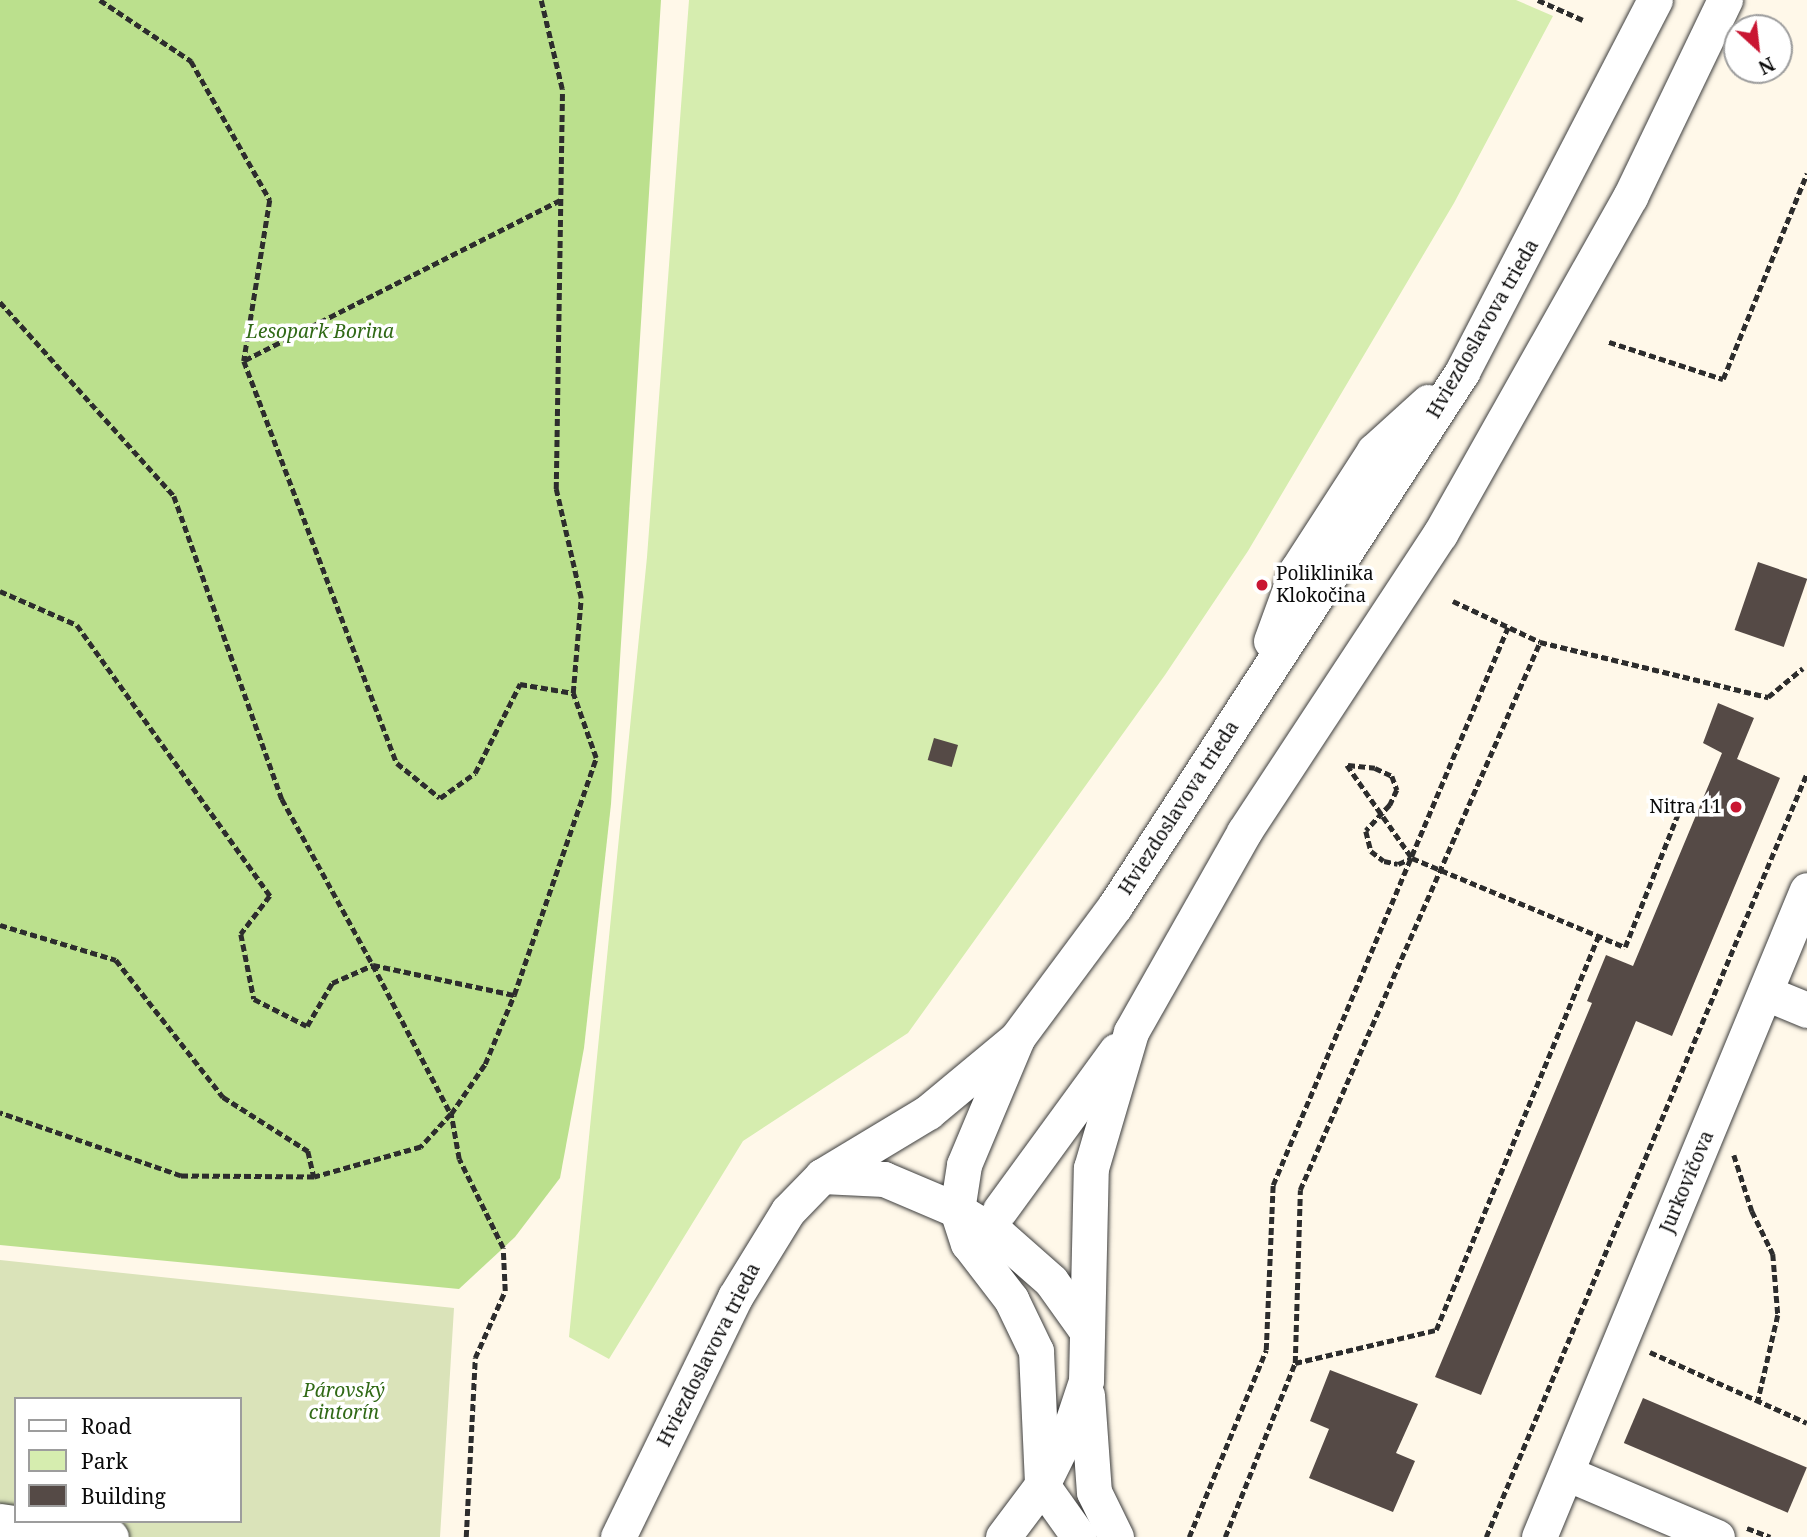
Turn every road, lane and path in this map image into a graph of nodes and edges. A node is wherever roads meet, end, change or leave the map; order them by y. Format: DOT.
graph roads {
  1 [pos="100,0"];
  2 [pos="541,0"];
  3 [pos="1538,0"];
  4 [pos="1725,0"];
  5 [pos="1653,1"];
  6 [pos="1583,20"];
  7 [pos="1807,173"];
  8 [pos="561,200"];
  9 [pos="0,302"];
  10 [pos="1609,342"];
  11 [pos="244,361"];
  12 [pos="0,591"];
  13 [pos="1453,601"];
  14 [pos="1508,627"];
  15 [pos="1540,642"];
  16 [pos="1803,668"];
  17 [pos="573,693"];
  18 [pos="1807,773"];
  19 [pos="1683,801"];
  20 [pos="1381,814"];
  21 [pos="1412,858"];
  22 [pos="1440,869"];
  23 [pos="1807,890"];
  24 [pos="0,925"];
  25 [pos="1598,936"];
  26 [pos="373,965"];
  27 [pos="1766,993"];
  28 [pos="514,995"];
  29 [pos="1807,1010"];
  30 [pos="1131,1032"];
  31 [pos="1017,1038"];
  32 [pos="0,1113"];
  33 [pos="451,1114"];
  34 [pos="1732,1148"];
  35 [pos="822,1176"];
  36 [pos="314,1177"];
  37 [pos="1000,1209"];
  38 [pos="957,1210"];
  39 [pos="1086,1329"];
  40 [pos="1649,1352"];
  41 [pos="1296,1363"];
  42 [pos="1086,1381"];
  43 [pos="1758,1401"];
  44 [pos="1807,1423"];
  45 [pos="1566,1473"];
  46 [pos="1042,1485"];
  47 [pos="0,1521"];
  48 [pos="111,1537"];
  49 [pos="466,1537"];
  50 [pos="618,1537"];
  51 [pos="1003,1537"];
  52 [pos="1079,1537"];
  53 [pos="1116,1537"];
  54 [pos="1189,1537"];
  55 [pos="1225,1537"];
  56 [pos="1486,1537"];
  57 [pos="1539,1537"];
  58 [pos="1717,1537"];
  1 -- 11 [label="path"];
  2 -- 8 [label="path"];
  3 -- 6 [label="path"];
  4 -- 30 [label="street"];
  5 -- 31 [label="street, Hviezdoslavova trieda"];
  7 -- 10 [label="path"];
  8 -- 11 [label="path"];
  8 -- 17 [label="path"];
  9 -- 26 [label="path"];
  11 -- 17 [label="path"];
  12 -- 26 [label="path"];
  13 -- 14 [label="path"];
  14 -- 15 [label="path"];
  14 -- 21 [label="path"];
  15 -- 16 [label="path"];
  15 -- 22 [label="path"];
  17 -- 28 [label="path"];
  18 -- 56 [label="path"];
  19 -- 25 [label="path"];
  20 -- 20 [label="path"];
  20 -- 21 [label="path"];
  20 -- 21 [label="path"];
  21 -- 22 [label="path"];
  21 -- 54 [label="path"];
  22 -- 25 [label="path"];
  22 -- 41 [label="path"];
  23 -- 27 [label="street, Jurkovičova"];
  24 -- 36 [label="path"];
  25 -- 41 [label="path"];
  26 -- 28 [label="path"];
  26 -- 33 [label="path"];
  27 -- 29 [label="street"];
  27 -- 45 [label="street, Jurkovičova"];
  28 -- 33 [label="path"];
  30 -- 37 [label="street"];
  30 -- 39 [label="street"];
  31 -- 35 [label="street, Hviezdoslavova trieda"];
  31 -- 38 [label="street"];
  32 -- 36 [label="path"];
  33 -- 36 [label="path"];
  33 -- 49 [label="path"];
  34 -- 43 [label="path"];
  35 -- 38 [label="street"];
  35 -- 50 [label="street, Hviezdoslavova trieda"];
  38 -- 39 [label="street"];
  38 -- 46 [label="street"];
  39 -- 42 [label="street"];
  40 -- 43 [label="path"];
  41 -- 55 [label="path"];
  42 -- 46 [label="street"];
  42 -- 53 [label="street"];
  43 -- 44 [label="path"];
  45 -- 57 [label="street, Jurkovičova"];
  45 -- 58 [label="street"];
  46 -- 51 [label="street"];
  46 -- 52 [label="street"];
  47 -- 48 [label="street"];
}
